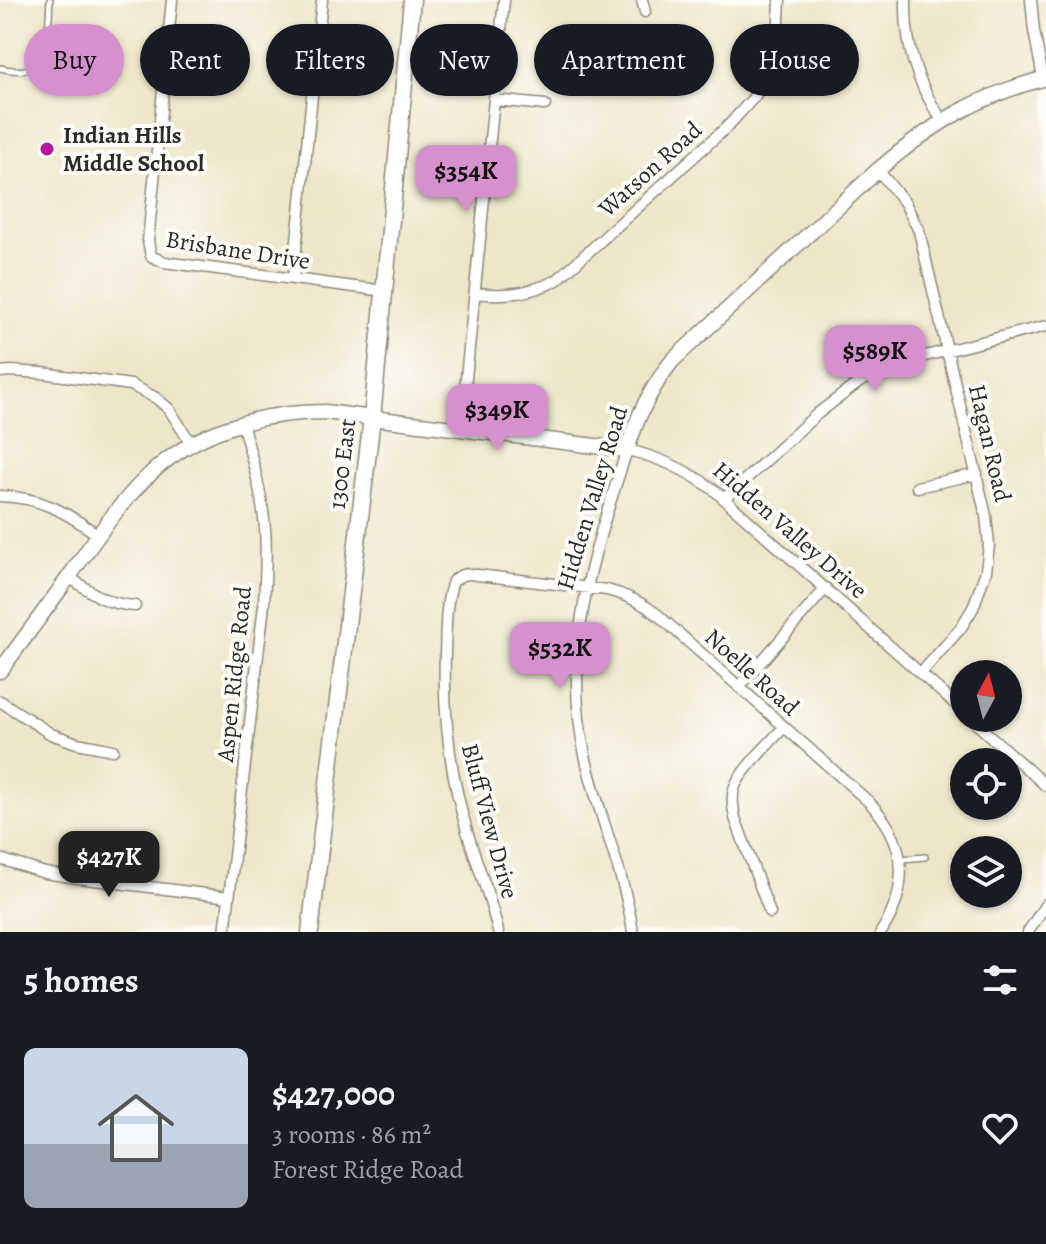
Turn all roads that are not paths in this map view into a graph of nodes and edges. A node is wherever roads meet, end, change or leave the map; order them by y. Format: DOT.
graph roads {
  1 [pos="50,0"];
  2 [pos="172,0"];
  3 [pos="322,0"];
  4 [pos="412,0"];
  5 [pos="504,0"];
  6 [pos="780,0"];
  7 [pos="906,0"];
  8 [pos="1031,0"];
  9 [pos="0,68"];
  10 [pos="1045,78"];
  11 [pos="494,100"];
  12 [pos="545,105"];
  13 [pos="942,120"];
  14 [pos="878,170"];
  15 [pos="293,279"];
  16 [pos="385,291"];
  17 [pos="475,293"];
  18 [pos="1046,326"];
  19 [pos="948,349"];
  20 [pos="0,372"];
  21 [pos="372,418"];
  22 [pos="242,423"];
  23 [pos="461,428"];
  24 [pos="192,445"];
  25 [pos="627,450"];
  26 [pos="977,474"];
  27 [pos="917,487"];
  28 [pos="0,496"];
  29 [pos="725,498"];
  30 [pos="98,535"];
  31 [pos="69,577"];
  32 [pos="456,578"];
  33 [pos="586,587"];
  34 [pos="826,588"];
  35 [pos="135,606"];
  36 [pos="0,671"];
  37 [pos="921,673"];
  38 [pos="739,687"];
  39 [pos="950,699"];
  40 [pos="0,701"];
  41 [pos="784,727"];
  42 [pos="986,732"];
  43 [pos="113,750"];
  44 [pos="1046,786"];
  45 [pos="925,857"];
  46 [pos="0,859"];
  47 [pos="900,859"];
  48 [pos="229,897"];
  49 [pos="1046,904"];
  50 [pos="770,913"];
  51 [pos="225,932"];
  52 [pos="310,932"];
  53 [pos="498,932"];
  54 [pos="633,932"];
  55 [pos="881,932"];
  56 [pos="1028,932"];
  1 -- 9 [label="lane"];
  2 -- 15 [label="street, Brisbane Drive"];
  3 -- 15 [label="street"];
  4 -- 16 [label="main road, 1300 East"];
  5 -- 11 [label="street"];
  6 -- 17 [label="street, Watson Road"];
  7 -- 13 [label="street"];
  8 -- 10 [label="street"];
  10 -- 13 [label="street, Hidden Valley Road"];
  11 -- 12 [label="street"];
  11 -- 17 [label="street"];
  13 -- 14 [label="street, Hidden Valley Road"];
  14 -- 19 [label="street, Hagan Road"];
  14 -- 25 [label="street, Hidden Valley Road"];
  15 -- 16 [label="street, Brisbane Drive"];
  16 -- 21 [label="main road, 1300 East"];
  17 -- 23 [label="street"];
  18 -- 19 [label="street"];
  19 -- 26 [label="street, Hagan Road"];
  19 -- 29 [label="street"];
  20 -- 24 [label="street"];
  21 -- 22 [label="street, Hidden Valley Drive"];
  21 -- 23 [label="street, Hidden Valley Drive"];
  21 -- 52 [label="main road, 1300 East"];
  22 -- 24 [label="street, Hidden Valley Drive"];
  22 -- 48 [label="street, Aspen Ridge Road"];
  23 -- 25 [label="street, Hidden Valley Drive"];
  24 -- 30 [label="street, Hidden Valley Drive"];
  25 -- 29 [label="street, Hidden Valley Drive"];
  25 -- 33 [label="street, Hidden Valley Road"];
  26 -- 27 [label="street"];
  26 -- 37 [label="street, Hagan Road"];
  28 -- 30 [label="street"];
  29 -- 34 [label="street, Hidden Valley Drive"];
  30 -- 31 [label="street, Hidden Valley Drive"];
  31 -- 35 [label="street"];
  31 -- 36 [label="street, Hidden Valley Drive"];
  32 -- 33 [label="street, Noelle Road"];
  32 -- 53 [label="street, Bluff View Drive"];
  33 -- 38 [label="street, Noelle Road"];
  33 -- 54 [label="street, Hidden Valley Road"];
  34 -- 37 [label="street, Hidden Valley Drive"];
  34 -- 38 [label="street"];
  37 -- 39 [label="street, Hidden Valley Drive"];
  38 -- 41 [label="street, Noelle Road"];
  40 -- 43 [label="street"];
  41 -- 47 [label="street, Noelle Road"];
  41 -- 50 [label="street"];
  42 -- 44 [label="street"];
  45 -- 47 [label="lane"];
  46 -- 48 [label="street"];
  47 -- 55 [label="street, Noelle Road"];
  48 -- 51 [label="street, Aspen Ridge Road"];
  49 -- 56 [label="street"];
}
